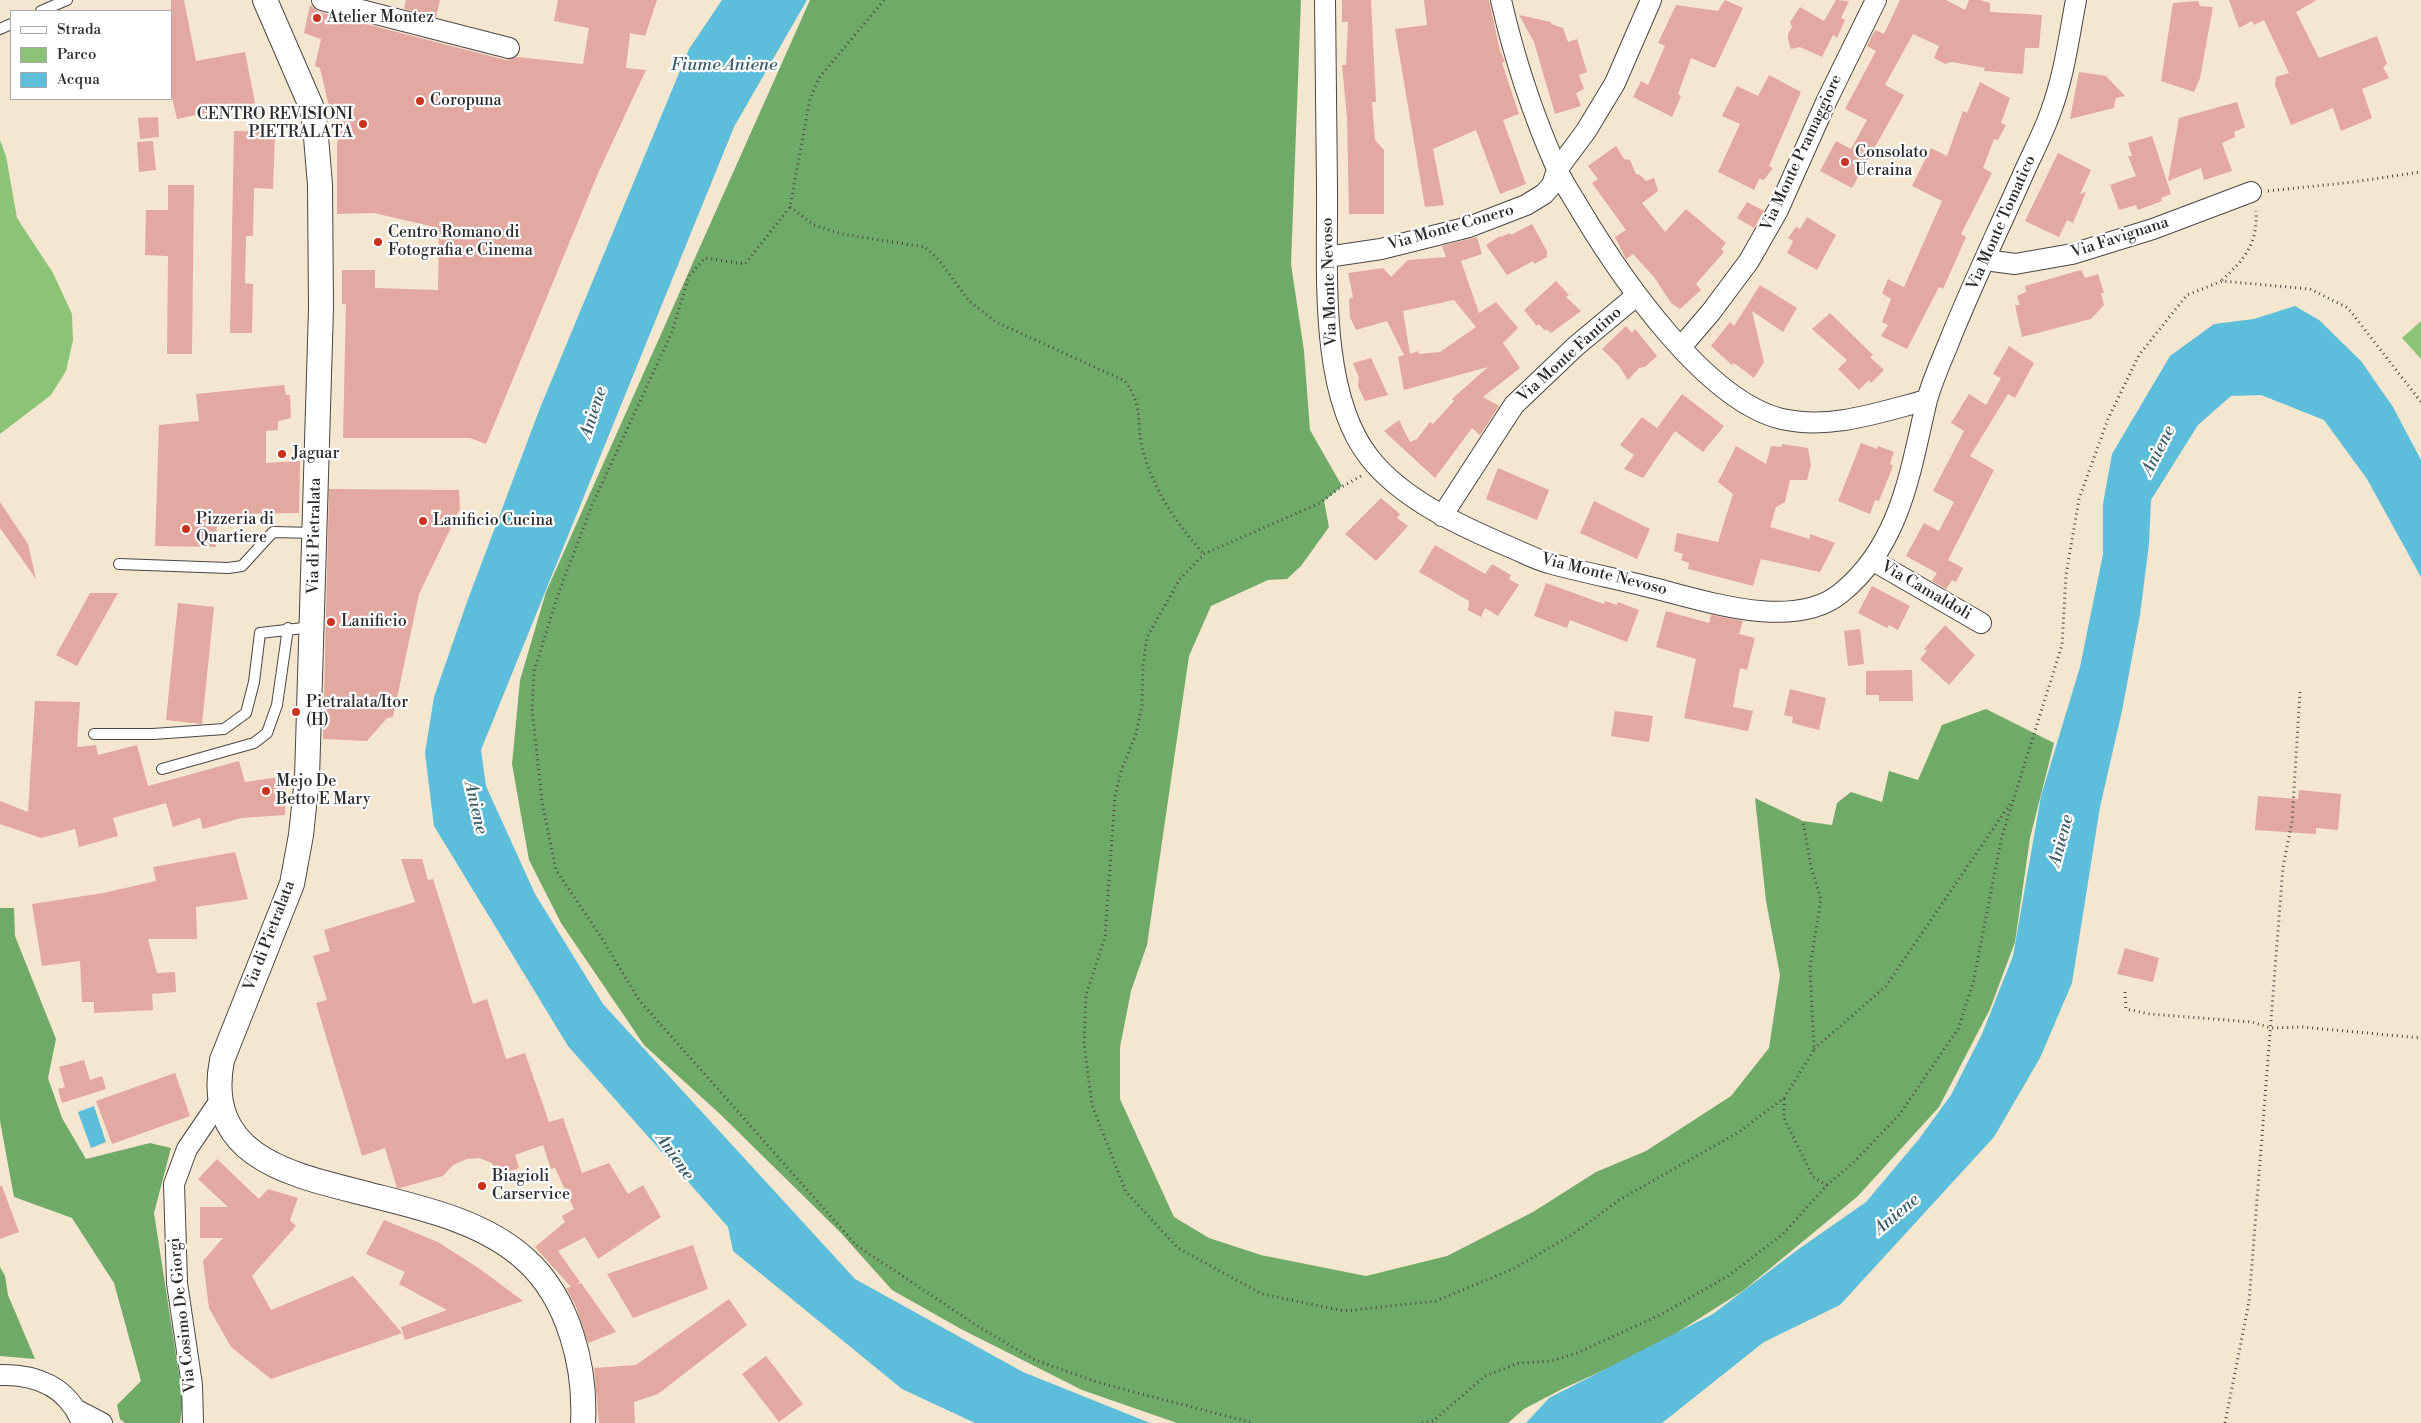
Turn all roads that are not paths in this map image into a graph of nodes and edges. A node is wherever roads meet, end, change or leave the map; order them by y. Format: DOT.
graph roads {
  1 [pos="67,0"];
  2 [pos="265,0"];
  3 [pos="322,0"];
  4 [pos="1325,0"];
  5 [pos="1501,0"];
  6 [pos="1651,0"];
  7 [pos="1876,0"];
  8 [pos="2076,0"];
  9 [pos="43,10"];
  10 [pos="509,48"];
  11 [pos="1557,170"];
  12 [pos="2251,192"];
  13 [pos="1328,257"];
  14 [pos="1985,260"];
  15 [pos="1636,296"];
  16 [pos="1681,347"];
  17 [pos="1927,400"];
  18 [pos="1442,516"];
  19 [pos="315,533"];
  20 [pos="1872,560"];
  21 [pos="119,564"];
  22 [pos="1981,622"];
  23 [pos="312,627"];
  24 [pos="288,628"];
  25 [pos="94,734"];
  26 [pos="162,769"];
  27 [pos="221,1099"];
  28 [pos="0,1376"];
  29 [pos="80,1417"];
  30 [pos="102,1423"];
  31 [pos="193,1423"];
  32 [pos="583,1423"];
  1 -- 9 [label="lane"];
  2 -- 19 [label="street, Via di Pietralata"];
  3 -- 10 [label="street"];
  4 -- 13 [label="street, Via Monte Nevoso"];
  5 -- 11 [label="street"];
  6 -- 11 [label="street, Via Monte Conero"];
  7 -- 16 [label="street, Via Monte Pramaggiore"];
  8 -- 14 [label="street, Via Monte Tomatico"];
  11 -- 13 [label="street, Via Monte Conero"];
  11 -- 15 [label="street"];
  12 -- 14 [label="street, Via Favignana"];
  13 -- 18 [label="street, Via Monte Nevoso"];
  14 -- 17 [label="street, Via Monte Tomatico"];
  15 -- 16 [label="street"];
  15 -- 18 [label="street, Via Monte Fantino"];
  16 -- 17 [label="street"];
  17 -- 20 [label="street, Via Monte Nevoso"];
  18 -- 20 [label="street, Via Monte Nevoso"];
  19 -- 21 [label="lane"];
  19 -- 23 [label="street, Via di Pietralata"];
  20 -- 22 [label="street, Via Camaldoli"];
  23 -- 24 [label="lane"];
  23 -- 27 [label="street, Via di Pietralata"];
  24 -- 25 [label="lane"];
  24 -- 26 [label="lane"];
  27 -- 31 [label="street, Via Cosimo De Giorgi"];
  27 -- 32 [label="street, Via di Pietralata"];
  28 -- 29 [label="street"];
  29 -- 30 [label="street"];
}
